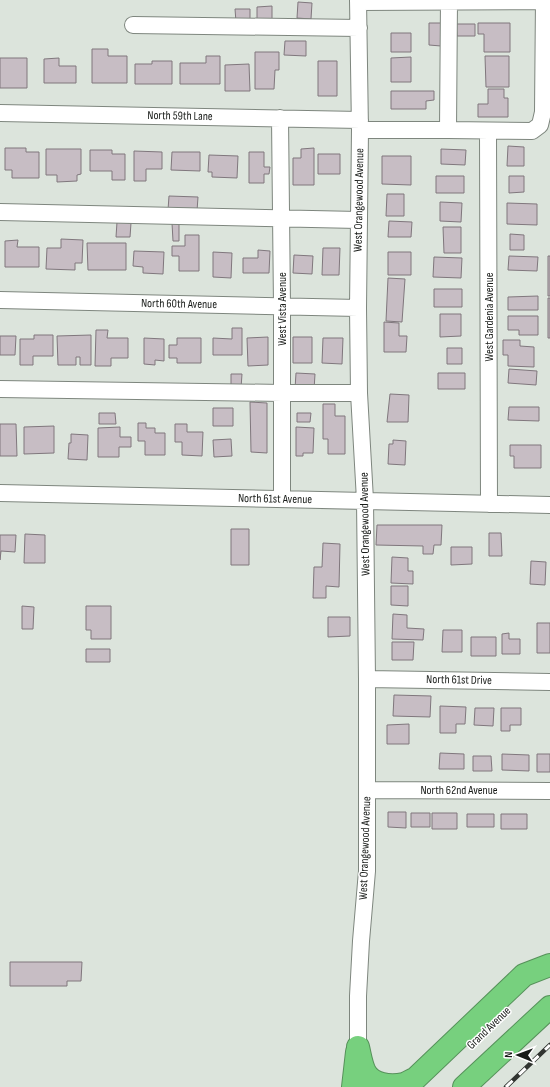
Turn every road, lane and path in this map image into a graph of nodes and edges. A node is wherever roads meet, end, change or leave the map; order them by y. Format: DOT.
graph roads {
  1 [pos="358,1"];
  2 [pos="449,1"];
  3 [pos="546,1"];
  4 [pos="133,25"];
  5 [pos="359,28"];
  6 [pos="0,113"];
  7 [pos="280,118"];
  8 [pos="360,125"];
  9 [pos="448,130"];
  10 [pos="488,131"];
  11 [pos="0,212"];
  12 [pos="281,218"];
  13 [pos="358,220"];
  14 [pos="0,300"];
  15 [pos="282,306"];
  16 [pos="358,308"];
  17 [pos="0,389"];
  18 [pos="282,393"];
  19 [pos="359,393"];
  20 [pos="0,493"];
  21 [pos="282,499"];
  22 [pos="365,500"];
  23 [pos="489,504"];
  24 [pos="550,505"];
  25 [pos="368,679"];
  26 [pos="550,682"];
  27 [pos="367,790"];
  28 [pos="550,791"];
  29 [pos="550,965"];
  30 [pos="550,969"];
  31 [pos="550,1007"];
  32 [pos="358,1047"];
  33 [pos="429,1086"];
  34 [pos="353,1087"];
  35 [pos="464,1087"];
  1 -- 2 [label="street"];
  1 -- 5 [label="street, West Orangewood Avenue"];
  2 -- 3 [label="street"];
  2 -- 9 [label="street"];
  3 -- 10 [label="street, North 59th Lane"];
  4 -- 5 [label="street"];
  5 -- 8 [label="street, West Orangewood Avenue"];
  6 -- 7 [label="street, North 59th Lane"];
  7 -- 8 [label="street, North 59th Lane"];
  7 -- 12 [label="street, West Vista Avenue"];
  8 -- 9 [label="street, North 59th Lane"];
  8 -- 13 [label="street, West Orangewood Avenue"];
  9 -- 10 [label="street, North 59th Lane"];
  10 -- 23 [label="street, West Gardenia Avenue"];
  11 -- 12 [label="street"];
  12 -- 13 [label="street"];
  12 -- 15 [label="street, West Vista Avenue"];
  13 -- 16 [label="street, West Orangewood Avenue"];
  14 -- 15 [label="street, North 60th Avenue"];
  15 -- 16 [label="street, North 60th Avenue"];
  15 -- 18 [label="street, West Vista Avenue"];
  16 -- 19 [label="street, West Orangewood Avenue"];
  17 -- 18 [label="street"];
  18 -- 19 [label="street"];
  18 -- 21 [label="street, West Vista Avenue"];
  19 -- 22 [label="street, West Orangewood Avenue"];
  20 -- 21 [label="street, North 61st Avenue"];
  21 -- 22 [label="street, North 61st Avenue"];
  22 -- 23 [label="street, North 61st Avenue"];
  22 -- 25 [label="street, West Orangewood Avenue"];
  23 -- 24 [label="street, North 61st Avenue"];
  25 -- 26 [label="street, North 61st Drive"];
  25 -- 27 [label="street, West Orangewood Avenue"];
  27 -- 28 [label="street, North 62nd Avenue"];
  27 -- 32 [label="street, West Orangewood Avenue"];
  29 -- 32 [label="highway"];
  30 -- 33 [label="highway, Grand Avenue"];
  31 -- 35 [label="highway"];
  32 -- 34 [label="highway"];
}
